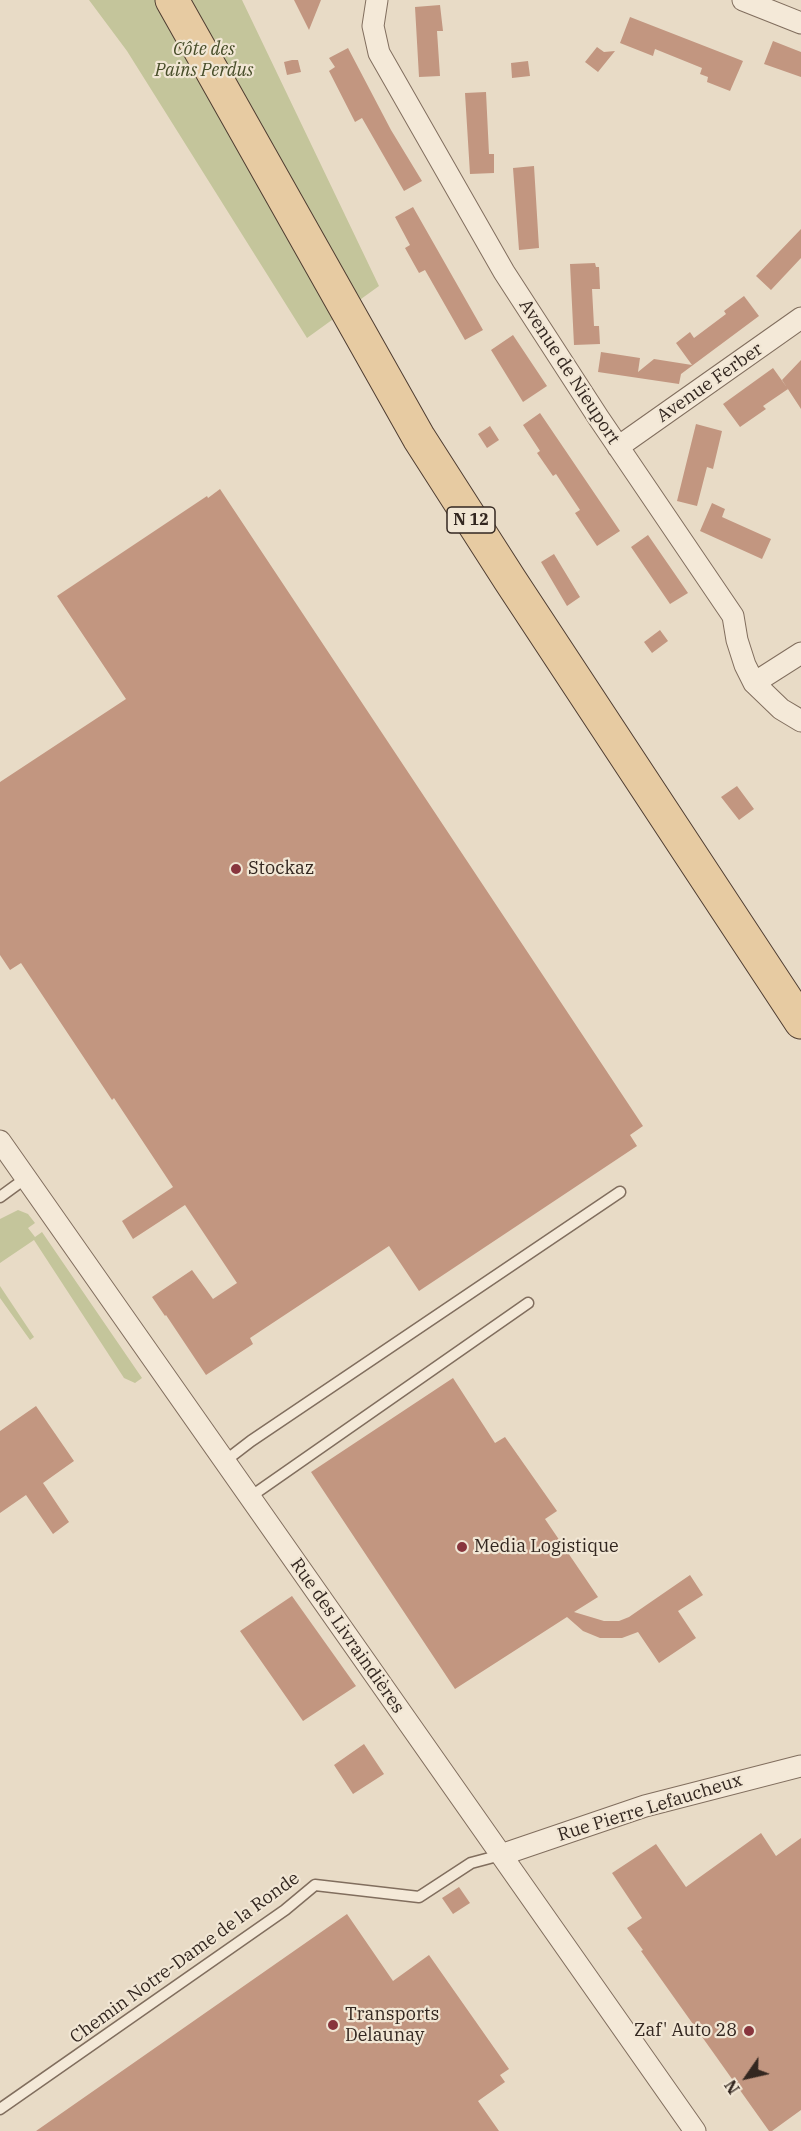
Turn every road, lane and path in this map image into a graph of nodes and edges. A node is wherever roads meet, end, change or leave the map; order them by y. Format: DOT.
graph roads {
  1 [pos="172,0"];
  2 [pos="377,0"];
  3 [pos="742,0"];
  4 [pos="801,22"];
  5 [pos="801,318"];
  6 [pos="618,447"];
  7 [pos="801,653"];
  8 [pos="754,683"];
  9 [pos="801,721"];
  10 [pos="801,1022"];
  11 [pos="0,1141"];
  12 [pos="26,1178"];
  13 [pos="620,1192"];
  14 [pos="0,1197"];
  15 [pos="528,1303"];
  16 [pos="225,1461"];
  17 [pos="250,1497"];
  18 [pos="801,1766"];
  19 [pos="501,1855"];
  20 [pos="0,2109"];
  21 [pos="695,2131"];
  1 -- 10 [label="main road, N 12"];
  2 -- 6 [label="street, Avenue de Nieuport"];
  3 -- 4 [label="street"];
  5 -- 6 [label="street, Avenue Ferber"];
  6 -- 8 [label="street, Avenue de Nieuport"];
  7 -- 8 [label="street"];
  8 -- 9 [label="street, Avenue de Nieuport"];
  11 -- 12 [label="street, Rue des Livraindières"];
  12 -- 14 [label="lane"];
  12 -- 16 [label="street, Rue des Livraindières"];
  13 -- 16 [label="lane"];
  15 -- 17 [label="lane"];
  16 -- 17 [label="street, Rue des Livraindières"];
  17 -- 19 [label="street, Rue des Livraindières"];
  18 -- 19 [label="street, Rue Pierre Lefaucheux"];
  19 -- 20 [label="lane, Chemin Notre-Dame de la Ronde"];
  19 -- 21 [label="street, Rue des Livraindières"];
}
